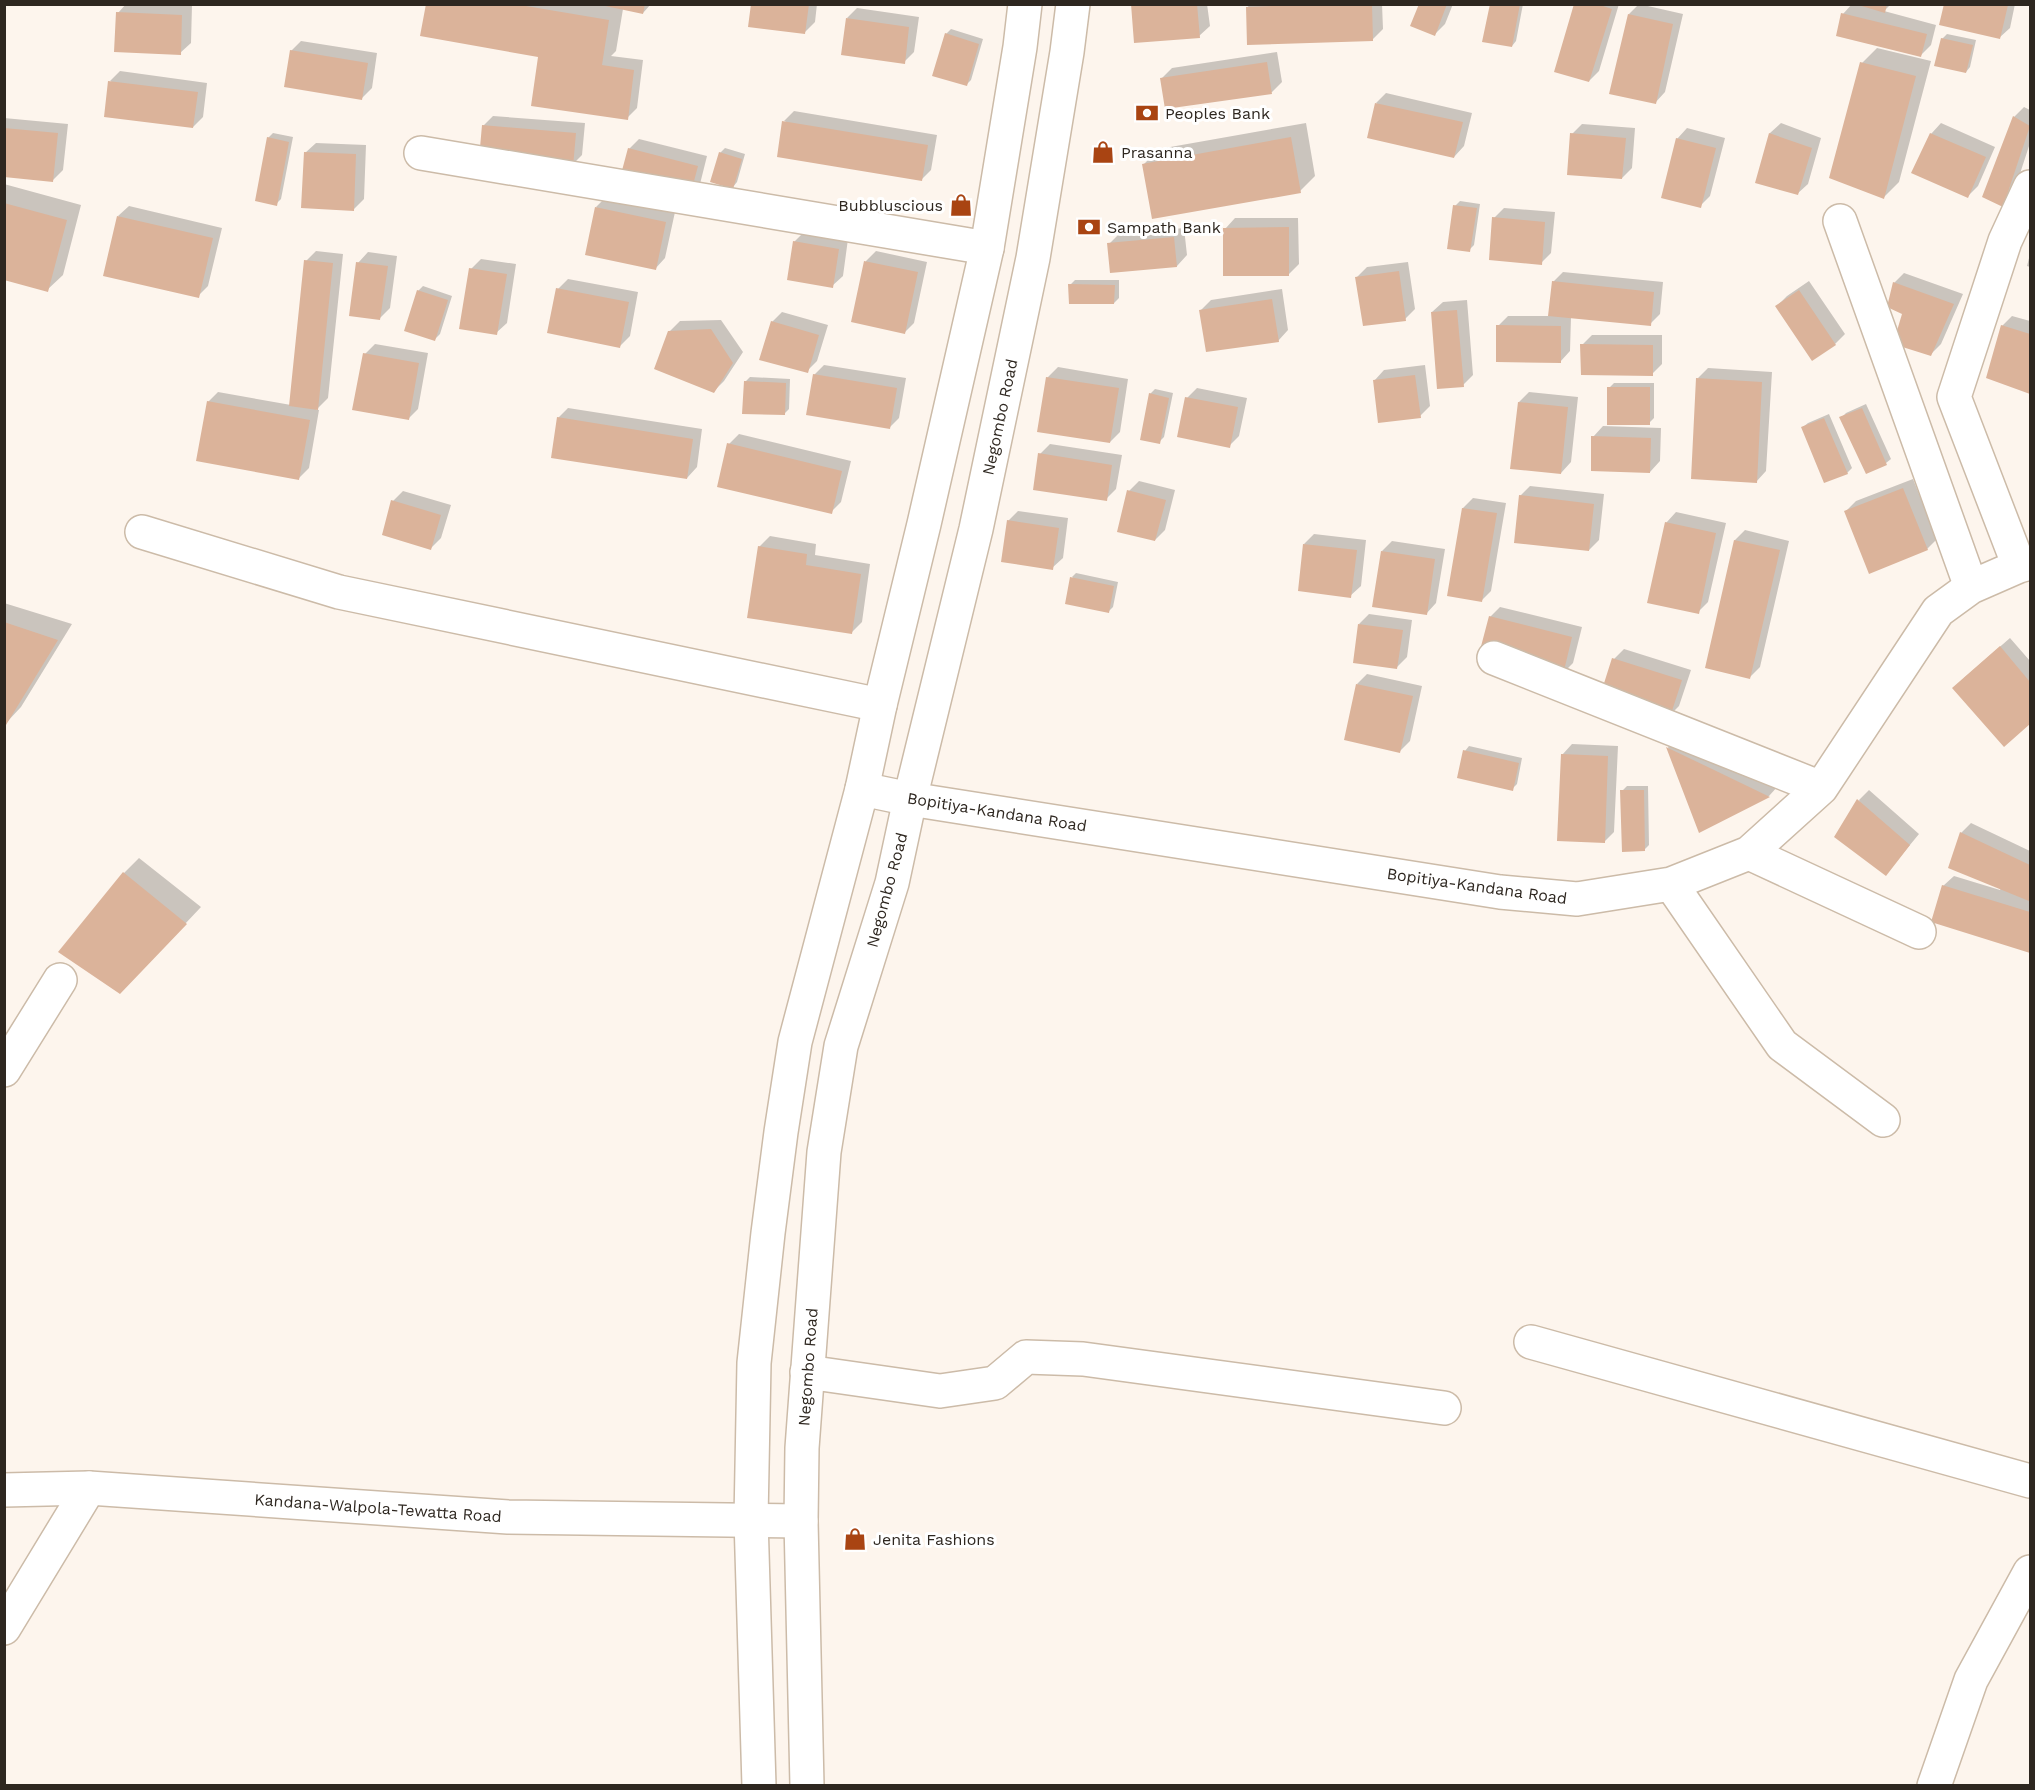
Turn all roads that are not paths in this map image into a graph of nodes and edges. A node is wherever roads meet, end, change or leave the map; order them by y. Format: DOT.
graph roads {
  1 [pos="1025,4"];
  2 [pos="1073,4"];
  3 [pos="420,153"];
  4 [pos="2031,187"];
  5 [pos="1840,220"];
  6 [pos="987,248"];
  7 [pos="142,532"];
  8 [pos="2025,564"];
  9 [pos="1971,587"];
  10 [pos="1494,658"];
  11 [pos="880,705"];
  12 [pos="1821,788"];
  13 [pos="862,789"];
  14 [pos="910,799"];
  15 [pos="1749,853"];
  16 [pos="1671,884"];
  17 [pos="1919,932"];
  18 [pos="60,980"];
  19 [pos="4,1070"];
  20 [pos="1883,1120"];
  21 [pos="1531,1342"];
  22 [pos="807,1372"];
  23 [pos="1444,1408"];
  24 [pos="2031,1481"];
  25 [pos="89,1488"];
  26 [pos="4,1490"];
  27 [pos="751,1519"];
  28 [pos="801,1521"];
  29 [pos="2031,1572"];
  30 [pos="4,1628"];
  31 [pos="759,1785"];
  32 [pos="807,1785"];
  33 [pos="1934,1785"];
  1 -- 6 [label="main road"];
  2 -- 14 [label="main road, Negombo Road"];
  3 -- 6 [label="main road"];
  4 -- 8 [label="main road"];
  5 -- 9 [label="main road"];
  6 -- 11 [label="main road"];
  7 -- 11 [label="main road"];
  8 -- 9 [label="main road, Bopitiya-Kandana Road"];
  9 -- 12 [label="main road, Bopitiya-Kandana Road"];
  10 -- 12 [label="main road"];
  11 -- 13 [label="main road"];
  12 -- 15 [label="main road, Bopitiya-Kandana Road"];
  13 -- 14 [label="main road, Bopitiya-Kandana Road"];
  13 -- 27 [label="main road"];
  14 -- 16 [label="main road, Bopitiya-Kandana Road"];
  14 -- 22 [label="main road, Negombo Road"];
  15 -- 16 [label="main road, Bopitiya-Kandana Road"];
  15 -- 17 [label="main road"];
  16 -- 20 [label="main road"];
  18 -- 19 [label="main road"];
  21 -- 24 [label="main road"];
  22 -- 23 [label="main road"];
  22 -- 28 [label="main road, Negombo Road"];
  25 -- 26 [label="main road, Kandana-Walpola-Tewatta Road"];
  25 -- 27 [label="main road, Kandana-Walpola-Tewatta Road"];
  25 -- 30 [label="main road"];
  27 -- 28 [label="main road, Kandana-Walpola-Tewatta Road"];
  27 -- 31 [label="main road"];
  28 -- 32 [label="main road, Negombo Road"];
  29 -- 33 [label="main road"];
}
